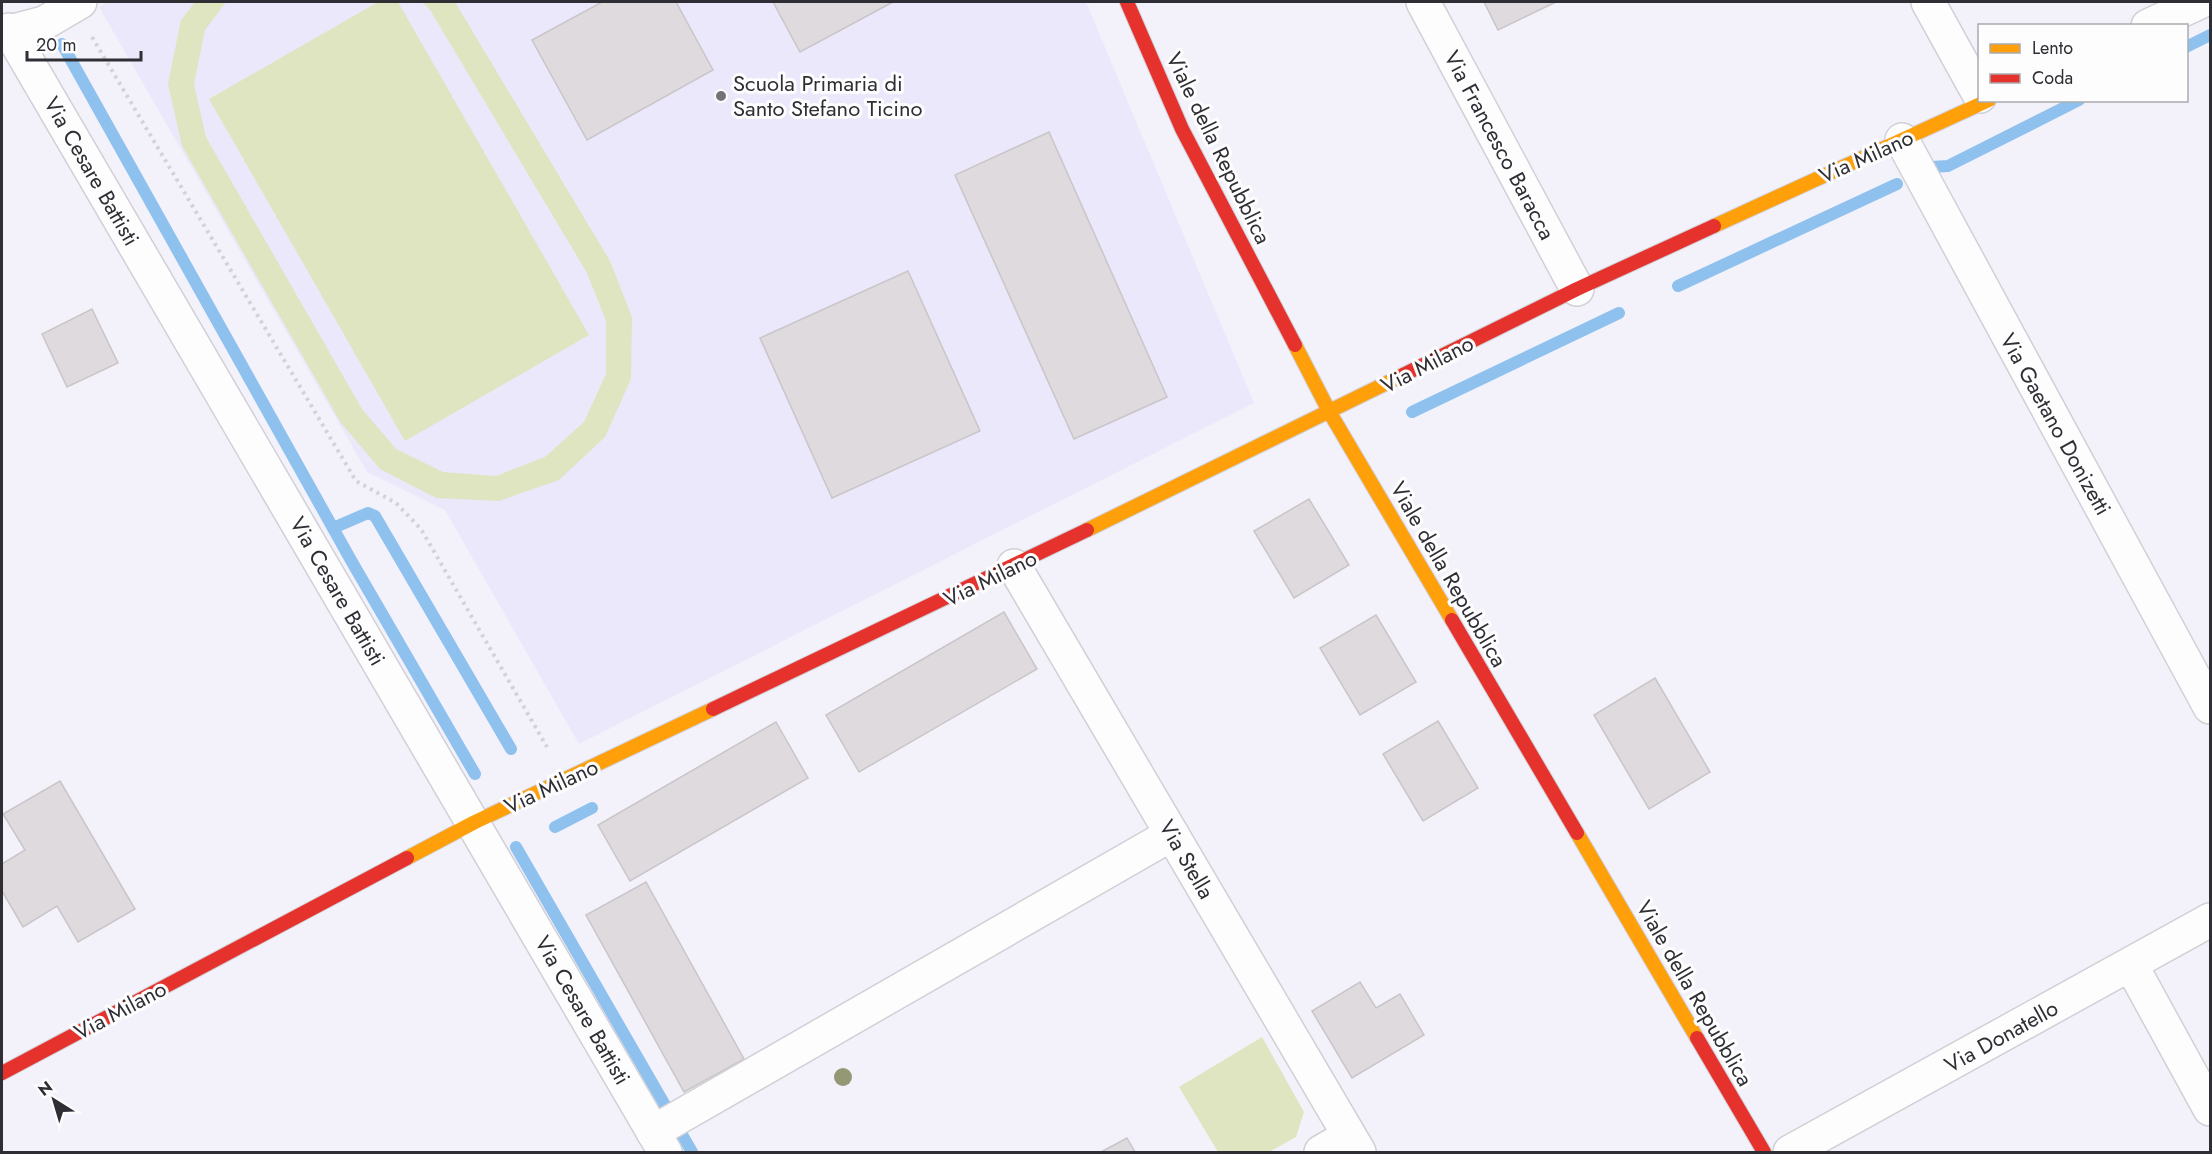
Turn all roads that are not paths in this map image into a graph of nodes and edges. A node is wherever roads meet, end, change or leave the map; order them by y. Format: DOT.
graph roads {
  1 [pos="1127,2"];
  2 [pos="1423,2"];
  3 [pos="1928,2"];
  4 [pos="2199,2"];
  5 [pos="74,3"];
  6 [pos="2152,24"];
  7 [pos="5,32"];
  8 [pos="1978,91"];
  9 [pos="1979,102"];
  10 [pos="1902,140"];
  11 [pos="1577,289"];
  12 [pos="1330,413"];
  13 [pos="1014,566"];
  14 [pos="2211,707"];
  15 [pos="475,822"];
  16 [pos="1172,834"];
  17 [pos="2211,920"];
  18 [pos="2131,965"];
  19 [pos="2,1073"];
  20 [pos="2211,1109"];
  21 [pos="667,1131"];
  22 [pos="1354,1144"];
  23 [pos="1321,1152"];
  24 [pos="1764,1152"];
  25 [pos="1790,1152"];
  1 -- 12 [label="street, Viale della Repubblica"];
  2 -- 11 [label="street, Via Francesco Baracca"];
  3 -- 8 [label="street"];
  4 -- 6 [label="street"];
  5 -- 7 [label="street"];
  7 -- 15 [label="street, Via Cesare Battisti"];
  9 -- 10 [label="street, Via Milano"];
  10 -- 11 [label="street, Via Milano"];
  10 -- 14 [label="street, Via Gaetano Donizetti"];
  11 -- 12 [label="street, Via Milano"];
  12 -- 13 [label="street, Via Milano"];
  12 -- 24 [label="street, Viale della Repubblica"];
  13 -- 15 [label="street, Via Milano"];
  13 -- 16 [label="street, Via Stella"];
  15 -- 19 [label="street, Via Milano"];
  15 -- 21 [label="street, Via Cesare Battisti"];
  16 -- 21 [label="street"];
  16 -- 22 [label="street, Via Stella"];
  17 -- 18 [label="street, Via Donatello"];
  18 -- 20 [label="street"];
  18 -- 25 [label="street, Via Donatello"];
  22 -- 23 [label="street"];
}
